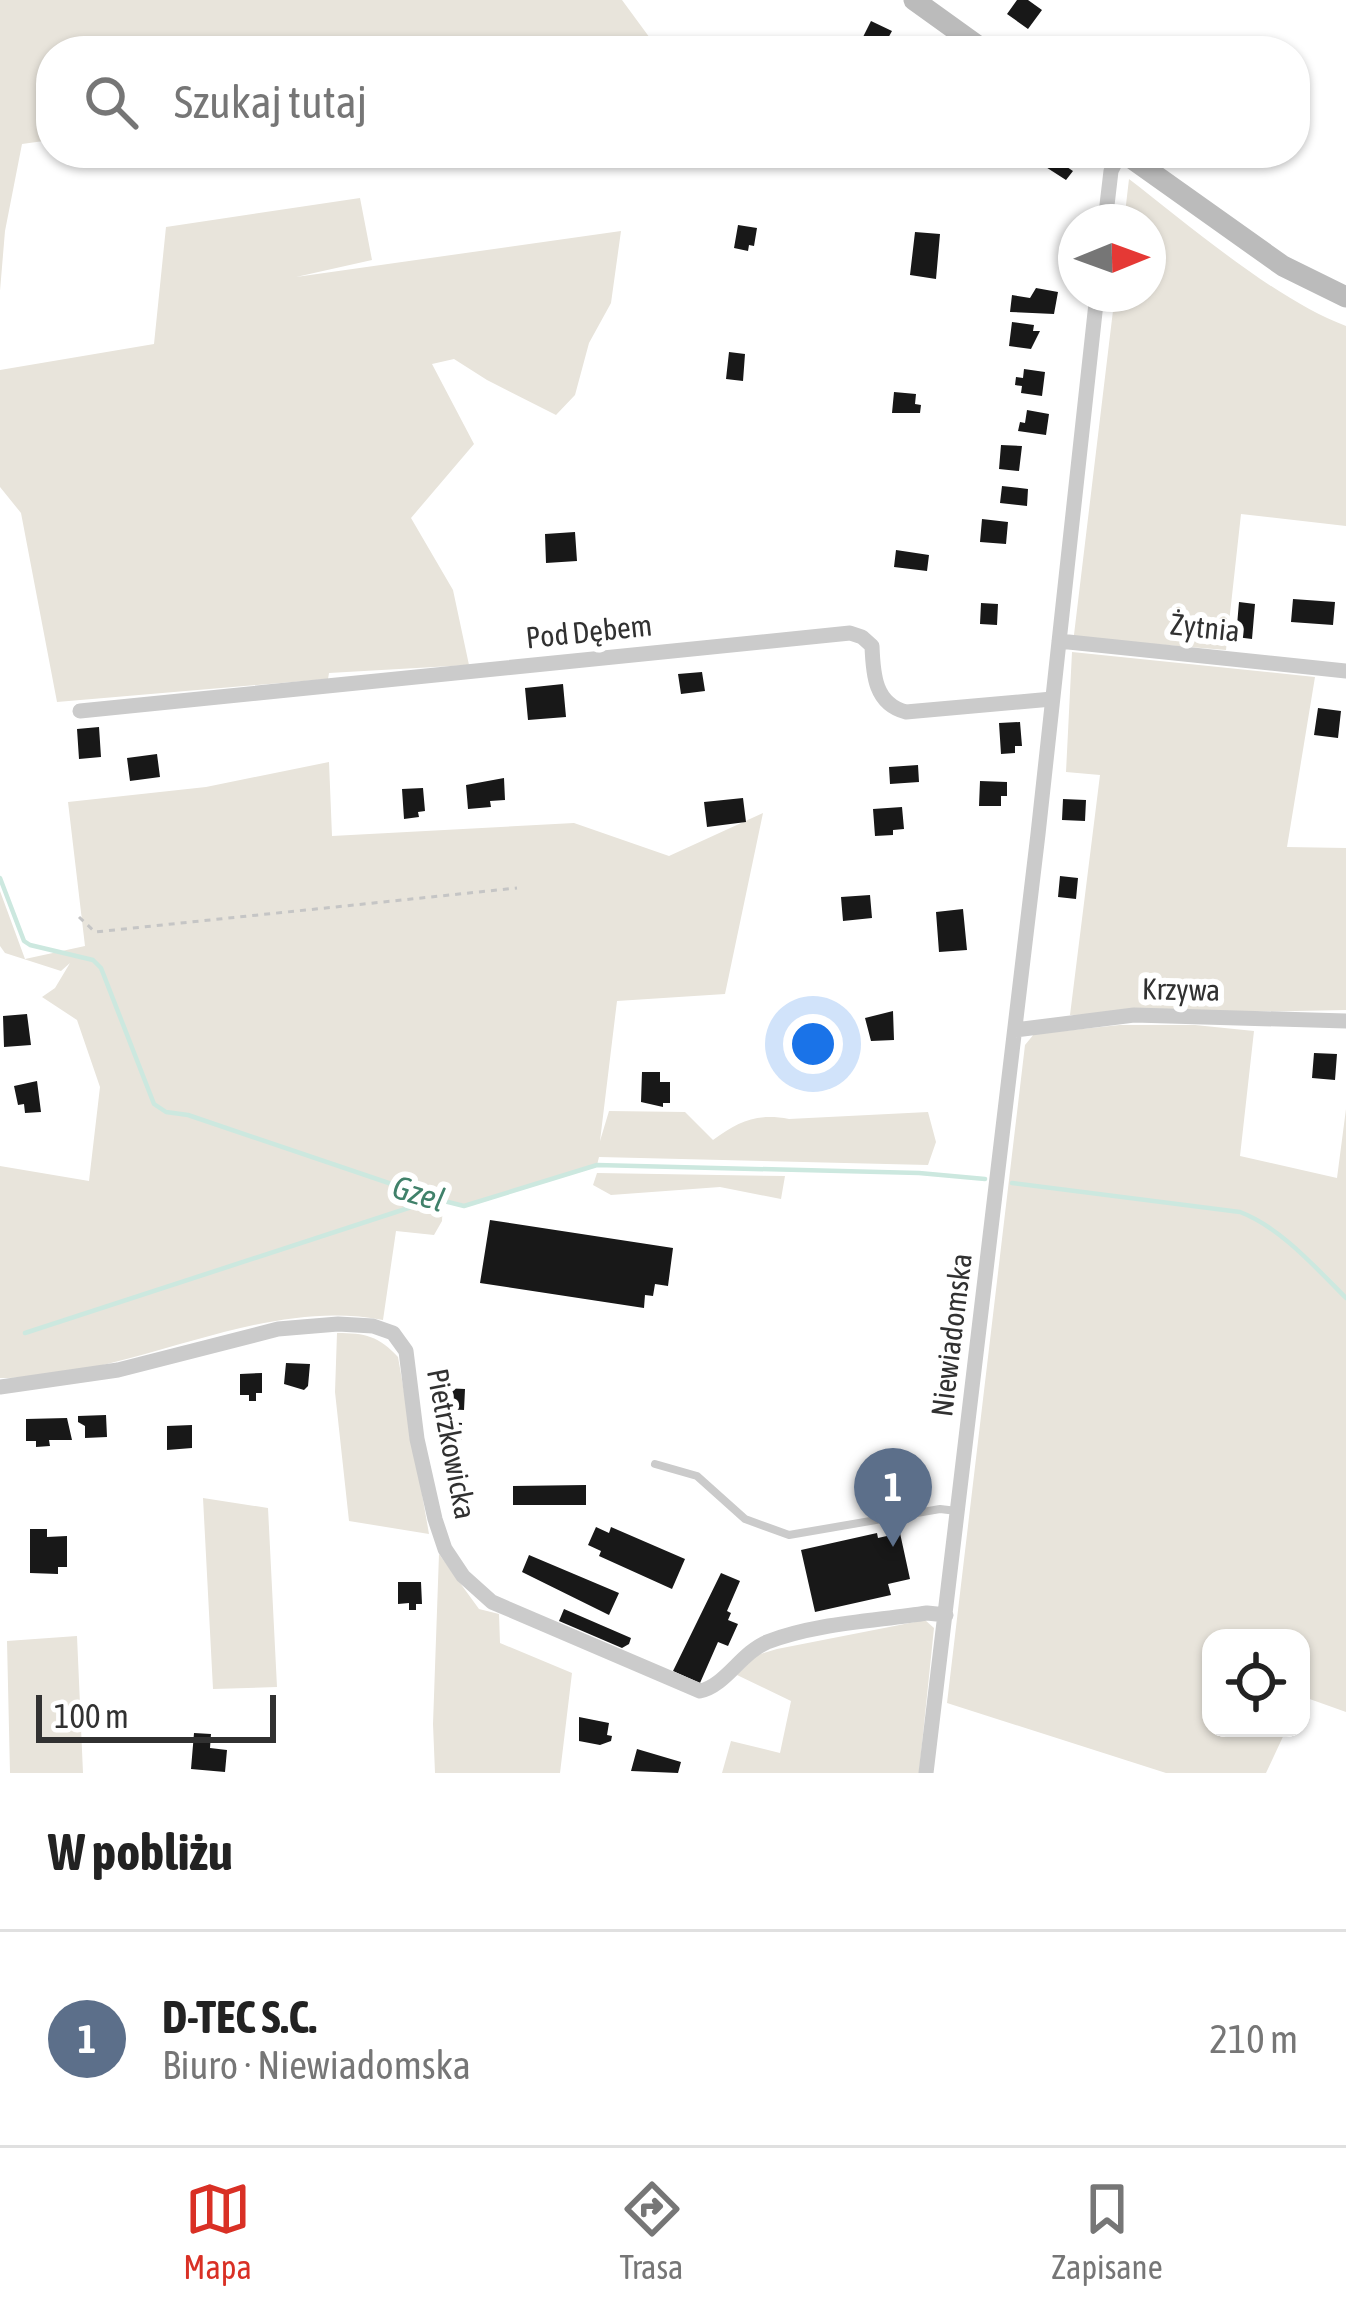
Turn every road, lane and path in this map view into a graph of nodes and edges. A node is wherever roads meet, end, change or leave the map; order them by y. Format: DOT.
graph roads {
  1 [pos="914,0"];
  2 [pos="964,36"];
  3 [pos="1113,168"];
  4 [pos="1143,168"];
  5 [pos="1107,204"];
  6 [pos="1346,297"];
  7 [pos="1095,312"];
  8 [pos="1059,641"];
  9 [pos="1346,671"];
  10 [pos="1052,699"];
  11 [pos="80,711"];
  12 [pos="517,888"];
  13 [pos="79,917"];
  14 [pos="1346,1021"];
  15 [pos="1015,1030"];
  16 [pos="0,1387"];
  17 [pos="655,1464"];
  18 [pos="958,1511"];
  19 [pos="946,1615"];
  20 [pos="926,1773"];
  1 -- 2 [label="street"];
  3 -- 5 [label="street"];
  4 -- 6 [label="street"];
  7 -- 8 [label="street"];
  8 -- 9 [label="street, Żytnia"];
  8 -- 10 [label="street"];
  10 -- 11 [label="street, Pod Dębem"];
  10 -- 15 [label="street, Niewiadomska"];
  12 -- 13 [label="path"];
  14 -- 15 [label="street, Krzywa"];
  15 -- 18 [label="street, Niewiadomska"];
  16 -- 19 [label="street, Pietrzkowicka"];
  17 -- 18 [label="lane"];
  18 -- 19 [label="street, Niewiadomska"];
  19 -- 20 [label="street, Niewiadomska"];
}
